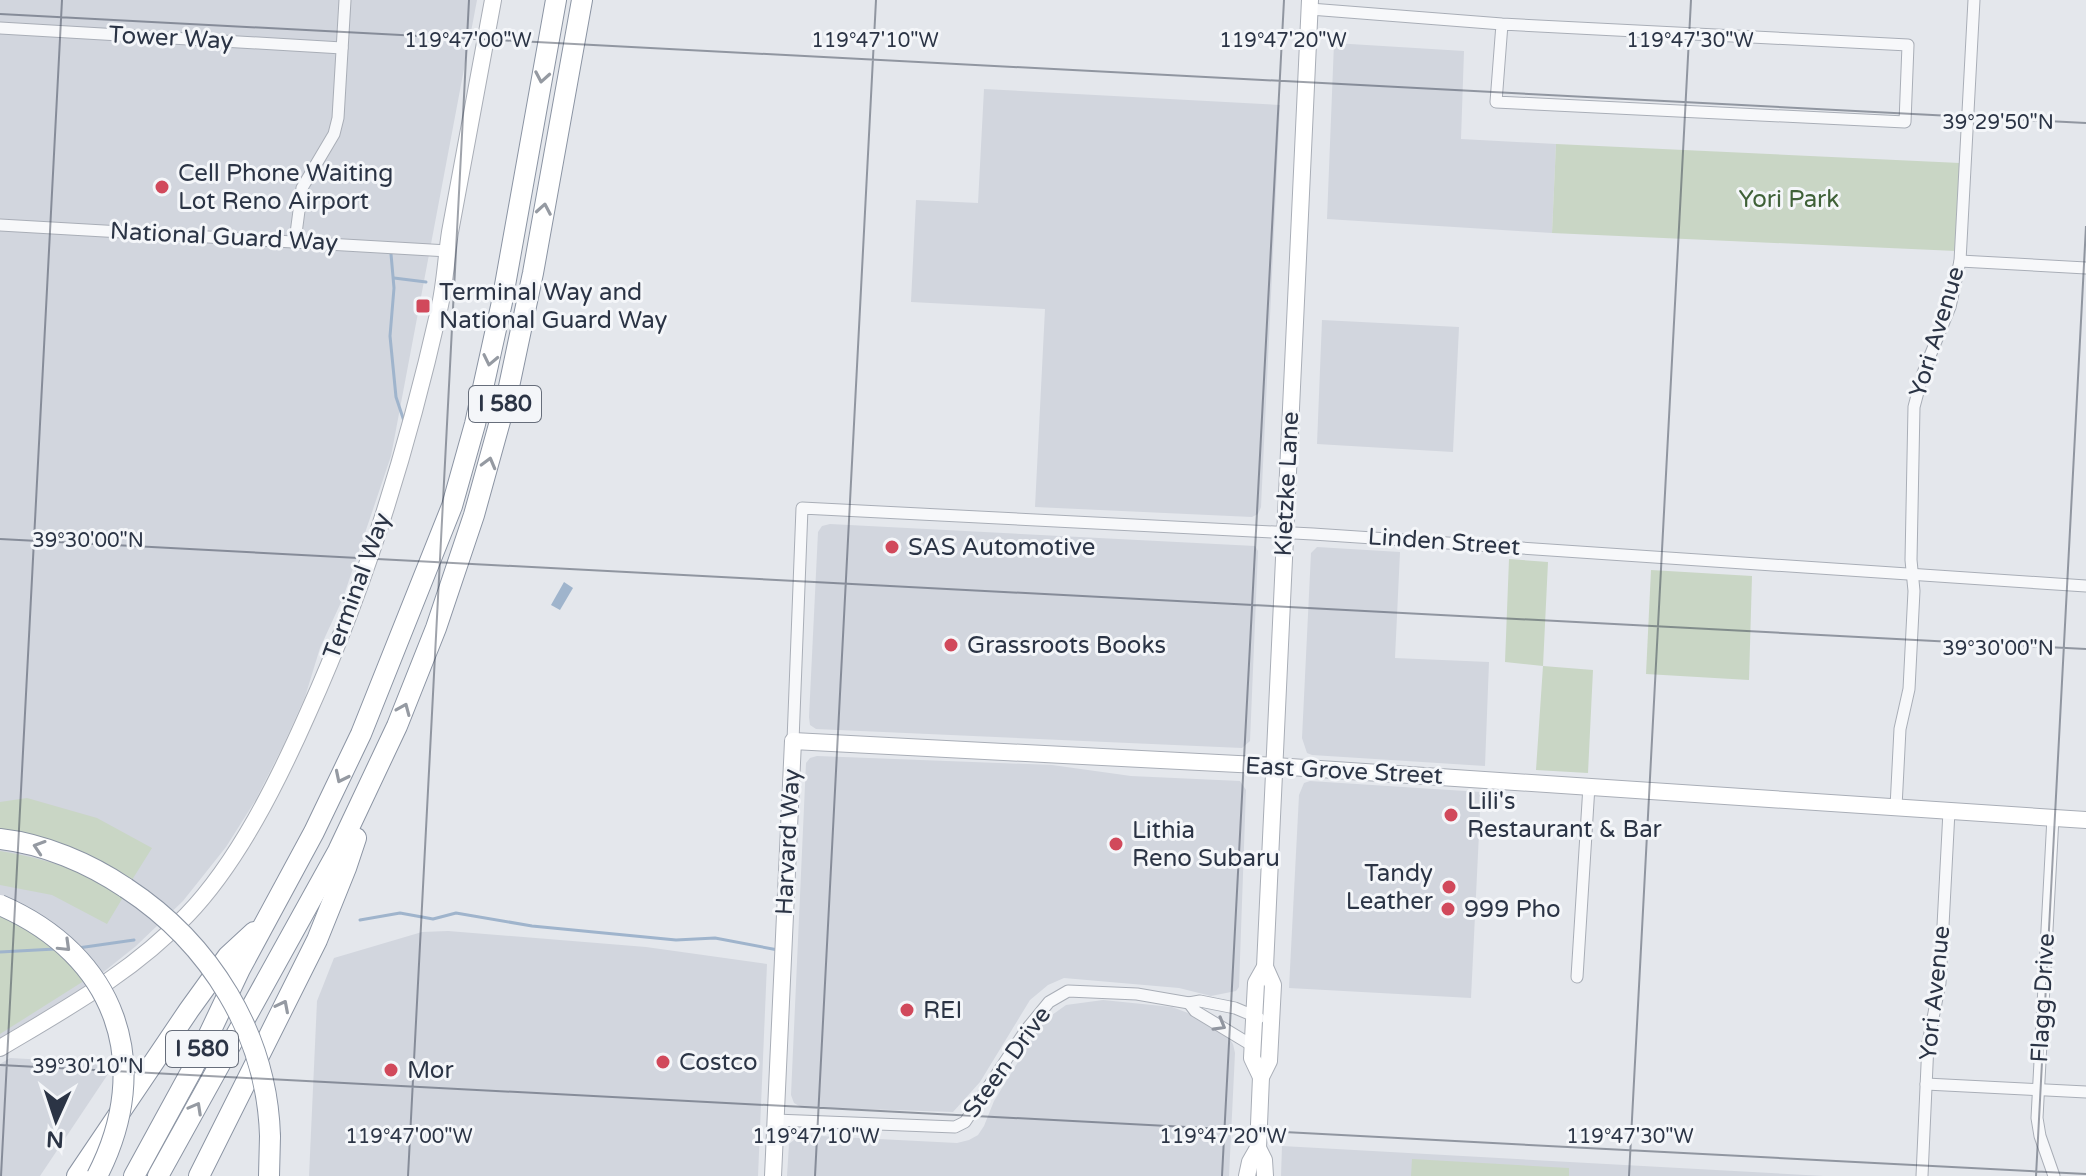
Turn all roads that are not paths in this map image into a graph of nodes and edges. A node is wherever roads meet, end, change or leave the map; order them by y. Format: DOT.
graph roads {
  1 [pos="345,0"];
  2 [pos="493,0"];
  3 [pos="556,0"];
  4 [pos="582,0"];
  5 [pos="1974,0"];
  6 [pos="1310,4"];
  7 [pos="1502,24"];
  8 [pos="0,28"];
  9 [pos="342,48"];
  10 [pos="0,225"];
  11 [pos="295,241"];
  12 [pos="448,251"];
  13 [pos="1960,261"];
  14 [pos="2086,268"];
  15 [pos="802,508"];
  16 [pos="1285,532"];
  17 [pos="1912,574"];
  18 [pos="2086,586"];
  19 [pos="793,741"];
  20 [pos="1275,766"];
  21 [pos="373,780"];
  22 [pos="1589,786"];
  23 [pos="1896,807"];
  24 [pos="1949,811"];
  25 [pos="2053,817"];
  26 [pos="2086,820"];
  27 [pos="0,839"];
  28 [pos="0,905"];
  29 [pos="266,921"];
  30 [pos="1265,967"];
  31 [pos="1577,977"];
  32 [pos="1189,1003"];
  33 [pos="1254,1015"];
  34 [pos="1261,1047"];
  35 [pos="0,1048"];
  36 [pos="1926,1084"];
  37 [pos="2039,1089"];
  38 [pos="2086,1092"];
  39 [pos="775,1120"];
  40 [pos="1258,1148"];
  41 [pos="77,1176"];
  42 [pos="97,1176"];
  43 [pos="134,1176"];
  44 [pos="158,1176"];
  45 [pos="199,1176"];
  46 [pos="269,1176"];
  47 [pos="773,1176"];
  48 [pos="1247,1176"];
  49 [pos="1265,1176"];
  50 [pos="1922,1176"];
  51 [pos="2054,1176"];
  1 -- 9 [label="street"];
  2 -- 12 [label="street, Terminal Way"];
  3 -- 29 [label="highway, I 580, one-way"];
  21 -- 4 [label="highway, I 580, one-way"];
  5 -- 13 [label="street, Yori Avenue"];
  6 -- 7 [label="street"];
  6 -- 16 [label="street, Kietzke Lane"];
  7 -- 7 [label="street"];
  8 -- 9 [label="street, Tower Way"];
  9 -- 11 [label="street"];
  10 -- 11 [label="street, National Guard Way"];
  11 -- 12 [label="street, National Guard Way"];
  12 -- 35 [label="street, Terminal Way"];
  13 -- 14 [label="street"];
  13 -- 17 [label="street, Yori Avenue"];
  15 -- 16 [label="street, Linden Street"];
  15 -- 19 [label="street, Harvard Way"];
  16 -- 17 [label="street, Linden Street"];
  16 -- 20 [label="street, Kietzke Lane"];
  17 -- 18 [label="street, Linden Street"];
  17 -- 23 [label="street, Yori Avenue"];
  19 -- 20 [label="street, East Grove Street"];
  19 -- 39 [label="street, Harvard Way"];
  20 -- 22 [label="street, East Grove Street"];
  20 -- 30 [label="street, Kietzke Lane"];
  44 -- 21 [label="highway, I 580, one-way"];
  45 -- 21 [label="highway, one-way"];
  22 -- 23 [label="street, East Grove Street"];
  22 -- 31 [label="street"];
  23 -- 24 [label="street, East Grove Street"];
  24 -- 25 [label="street, East Grove Street"];
  24 -- 36 [label="street, Yori Avenue"];
  25 -- 26 [label="street, East Grove Street"];
  25 -- 37 [label="street, Flagg Drive"];
  46 -- 27 [label="highway, one-way, bridge"];
  28 -- 42 [label="highway, one-way, bridge"];
  29 -- 41 [label="highway"];
  29 -- 43 [label="highway, I 580"];
  30 -- 33 [label="street, Kietzke Lane"];
  30 -- 34 [label="street, Kietzke Lane"];
  32 -- 33 [label="street, Steen Drive"];
  32 -- 34 [label="street, Steen Drive, one-way"];
  32 -- 39 [label="street, Steen Drive"];
  33 -- 34 [label="street, Kietzke Lane"];
  34 -- 40 [label="street, Kietzke Lane"];
  36 -- 37 [label="street"];
  36 -- 50 [label="street, Yori Avenue"];
  37 -- 38 [label="street"];
  37 -- 51 [label="street, Flagg Drive"];
  39 -- 47 [label="street, Harvard Way"];
  40 -- 48 [label="street, Kietzke Lane"];
  40 -- 49 [label="street, Kietzke Lane"];
}
